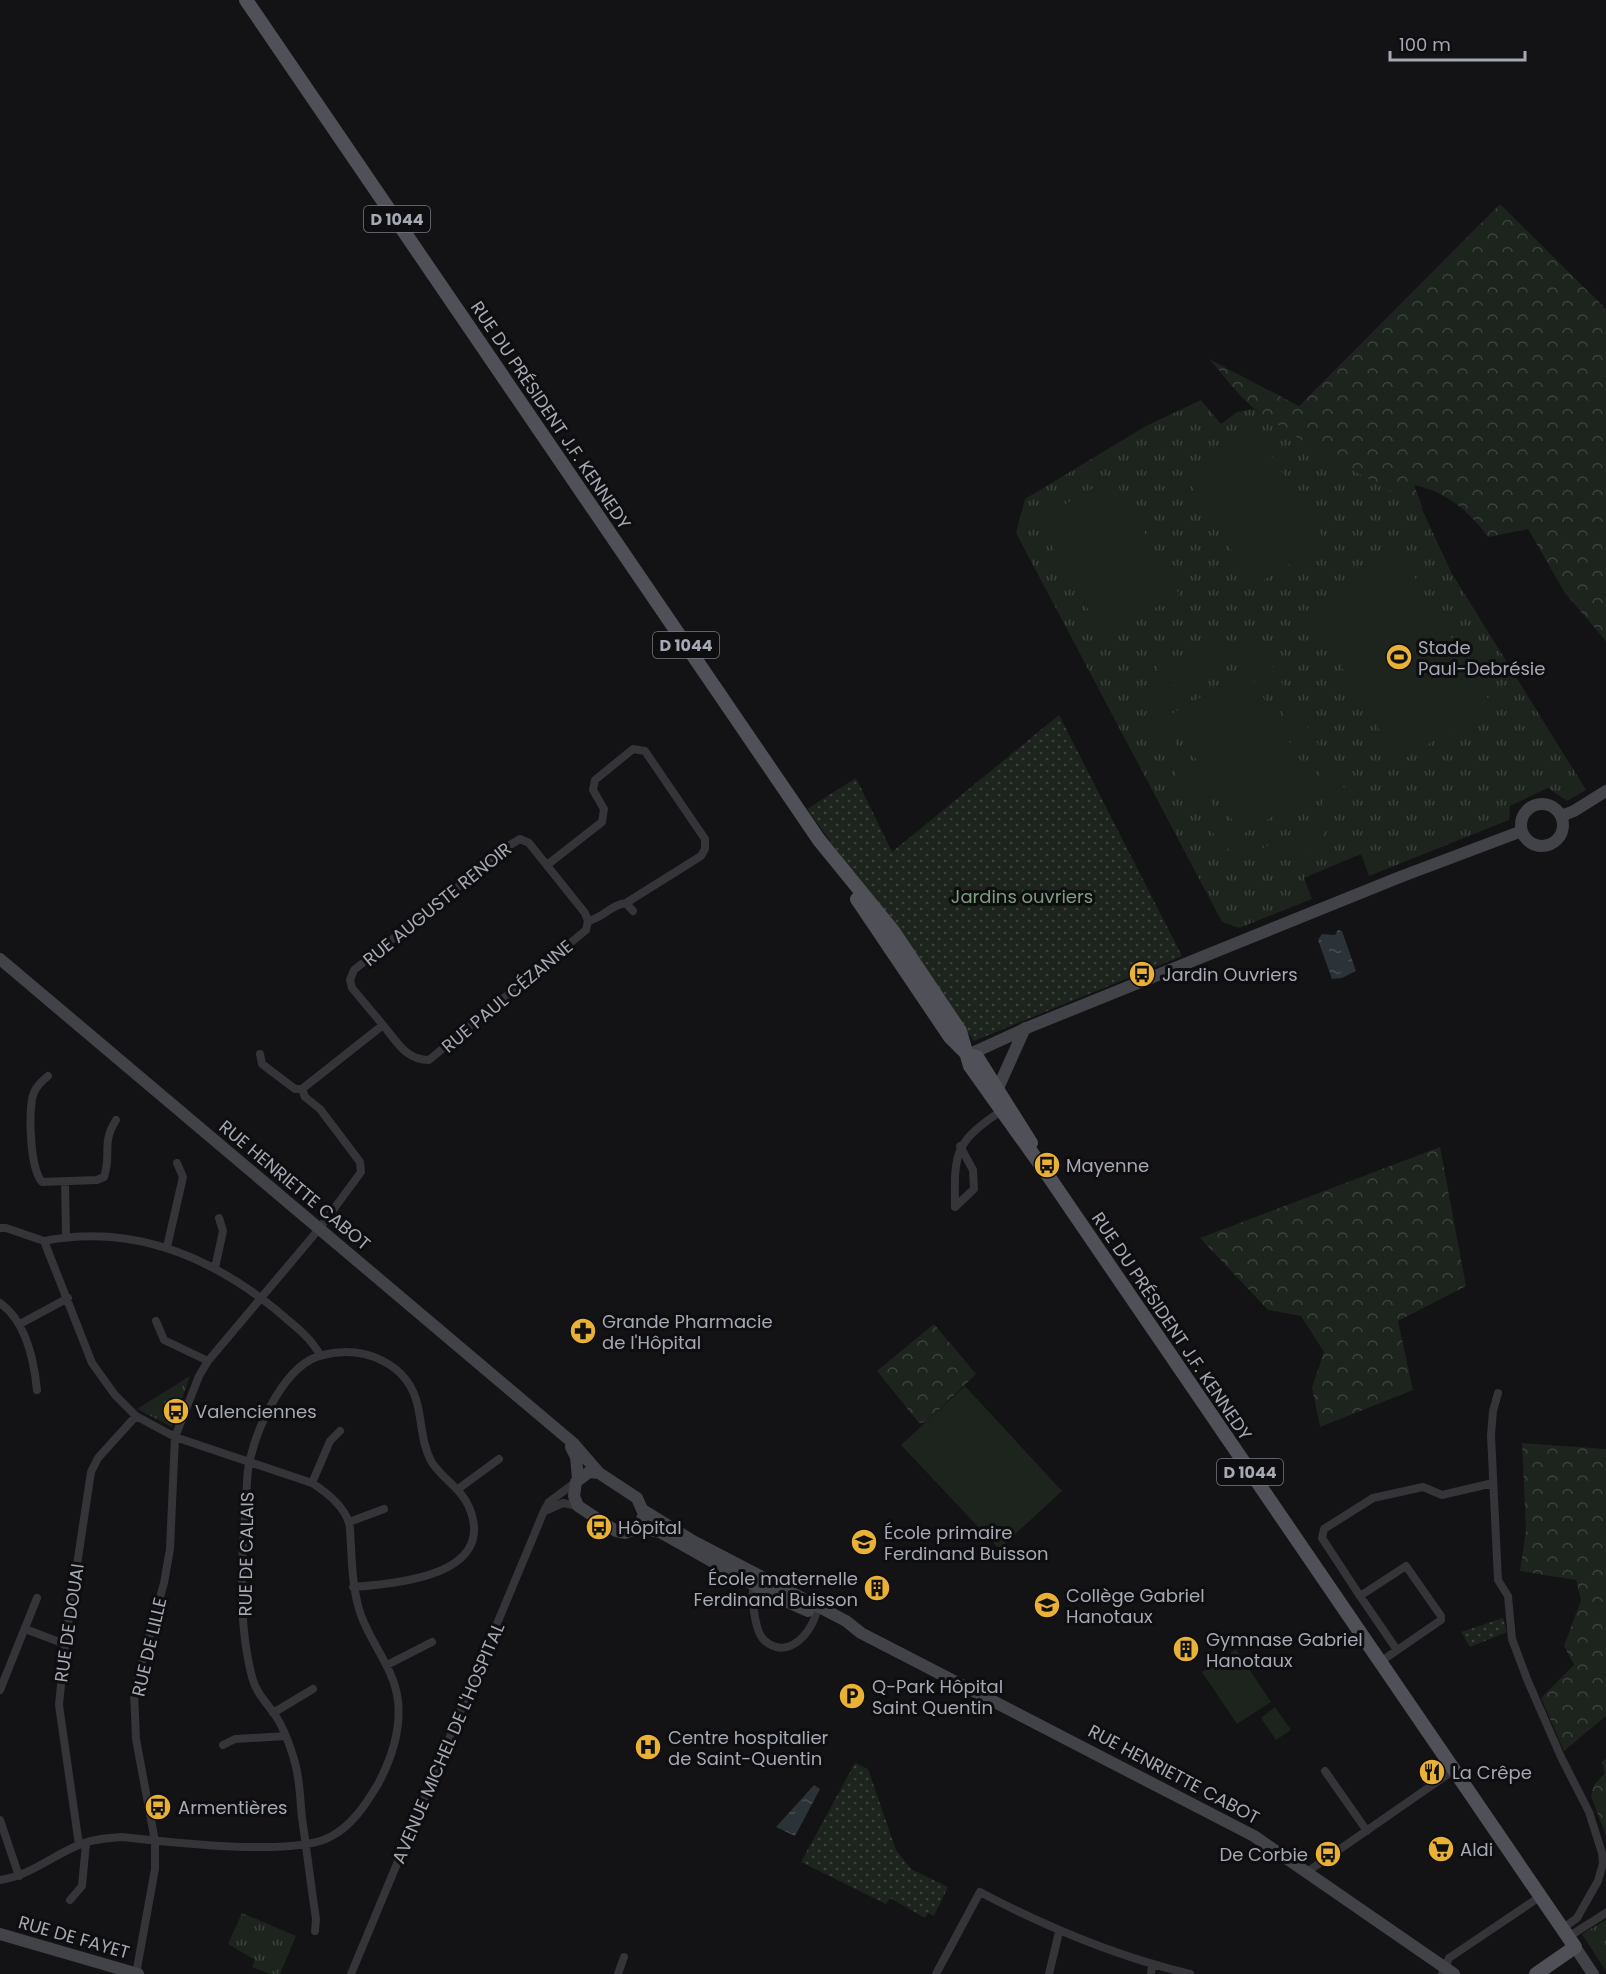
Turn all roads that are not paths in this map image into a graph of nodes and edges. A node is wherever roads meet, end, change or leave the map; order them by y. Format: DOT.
graph roads {
  1 [pos="246,0"];
  2 [pos="1606,791"];
  3 [pos="1561,816"];
  4 [pos="1522,831"];
  5 [pos="547,865"];
  6 [pos="626,903"];
  7 [pos="633,911"];
  8 [pos="588,921"];
  9 [pos="0,959"];
  10 [pos="383,1025"];
  11 [pos="1025,1028"];
  12 [pos="260,1054"];
  13 [pos="968,1054"];
  14 [pos="48,1076"];
  15 [pos="998,1088"];
  16 [pos="302,1089"];
  17 [pos="1005,1109"];
  18 [pos="116,1120"];
  19 [pos="960,1146"];
  20 [pos="177,1163"];
  21 [pos="65,1182"];
  22 [pos="219,1218"];
  23 [pos="0,1228"];
  24 [pos="319,1229"];
  25 [pos="66,1236"];
  26 [pos="44,1241"];
  27 [pos="167,1247"];
  28 [pos="215,1268"];
  29 [pos="68,1298"];
  30 [pos="261,1298"];
  31 [pos="0,1303"];
  32 [pos="156,1322"];
  33 [pos="20,1324"];
  34 [pos="320,1355"];
  35 [pos="208,1361"];
  36 [pos="37,1390"];
  37 [pos="1498,1393"];
  38 [pos="136,1416"];
  39 [pos="340,1431"];
  40 [pos="175,1437"];
  41 [pos="566,1438"];
  42 [pos="499,1459"];
  43 [pos="249,1461"];
  44 [pos="599,1473"];
  45 [pos="577,1481"];
  46 [pos="1493,1483"];
  47 [pos="312,1484"];
  48 [pos="458,1489"];
  49 [pos="578,1506"];
  50 [pos="384,1509"];
  51 [pos="644,1510"];
  52 [pos="544,1511"];
  53 [pos="349,1522"];
  54 [pos="638,1528"];
  55 [pos="753,1585"];
  56 [pos="354,1587"];
  57 [pos="1360,1596"];
  58 [pos="38,1598"];
  59 [pos="802,1599"];
  60 [pos="816,1614"];
  61 [pos="25,1629"];
  62 [pos="861,1633"];
  63 [pos="432,1642"];
  64 [pos="65,1644"];
  65 [pos="1397,1650"];
  66 [pos="1380,1662"];
  67 [pos="387,1665"];
  68 [pos="313,1689"];
  69 [pos="0,1690"];
  70 [pos="273,1713"];
  71 [pos="286,1736"];
  72 [pos="223,1745"];
  73 [pos="1454,1770"];
  74 [pos="1325,1771"];
  75 [pos="0,1820"];
  76 [pos="1367,1830"];
  77 [pos="155,1841"];
  78 [pos="82,1844"];
  79 [pos="306,1844"];
  80 [pos="1307,1872"];
  81 [pos="19,1876"];
  82 [pos="0,1880"];
  83 [pos="1541,1896"];
  84 [pos="70,1900"];
  85 [pos="1606,1913"];
  86 [pos="315,1931"];
  87 [pos="1059,1932"];
  88 [pos="0,1934"];
  89 [pos="1568,1938"];
  90 [pos="624,1957"];
  91 [pos="1151,1969"];
  92 [pos="1447,1972"];
  93 [pos="137,1974"];
  94 [pos="351,1974"];
  95 [pos="618,1974"];
  96 [pos="936,1974"];
  97 [pos="1049,1974"];
  98 [pos="1190,1974"];
  99 [pos="1536,1974"];
  100 [pos="1593,1974"];
  1 -- 13 [label="main road, RUE DU PRÉSIDENT J.F. KENNEDY / D 1044"];
  2 -- 3 [label="street"];
  3 -- 4 [label="street"];
  3 -- 4 [label="street"];
  4 -- 11 [label="street"];
  5 -- 6 [label="street"];
  5 -- 8 [label="street, RUE AUGUSTE RENOIR"];
  5 -- 10 [label="street, RUE AUGUSTE RENOIR"];
  6 -- 7 [label="street"];
  6 -- 8 [label="street"];
  8 -- 10 [label="street, RUE PAUL CÉZANNE"];
  9 -- 24 [label="street, RUE HENRIETTE CABOT"];
  10 -- 16 [label="street"];
  11 -- 13 [label="street"];
  11 -- 15 [label="street"];
  12 -- 16 [label="street"];
  13 -- 15 [label="main road, RUE DU PRÉSIDENT J.F. KENNEDY / D 1044"];
  13 -- 17 [label="main road, RUE DU PRÉSIDENT J.F. KENNEDY / D 1044"];
  14 -- 21 [label="street"];
  15 -- 17 [label="main road, RUE DU PRÉSIDENT J.F. KENNEDY / D 1044"];
  16 -- 24 [label="street"];
  17 -- 19 [label="street"];
  17 -- 66 [label="main road, RUE DU PRÉSIDENT J.F. KENNEDY / D 1044"];
  18 -- 21 [label="street"];
  19 -- 19 [label="street"];
  20 -- 27 [label="street"];
  21 -- 25 [label="street"];
  22 -- 28 [label="street"];
  23 -- 26 [label="street"];
  24 -- 30 [label="street, RUE DE LILLE"];
  24 -- 41 [label="street, RUE HENRIETTE CABOT"];
  25 -- 26 [label="street"];
  25 -- 27 [label="street"];
  26 -- 29 [label="street"];
  27 -- 28 [label="street"];
  28 -- 30 [label="street"];
  29 -- 33 [label="street"];
  29 -- 38 [label="street"];
  30 -- 34 [label="street"];
  30 -- 35 [label="street, RUE DE LILLE"];
  31 -- 33 [label="street"];
  32 -- 35 [label="street"];
  33 -- 36 [label="street"];
  34 -- 43 [label="street, RUE DE CALAIS"];
  34 -- 48 [label="street"];
  35 -- 40 [label="street, RUE DE LILLE"];
  37 -- 46 [label="street"];
  38 -- 40 [label="street"];
  38 -- 64 [label="street, RUE DE DOUAI"];
  39 -- 47 [label="street"];
  40 -- 43 [label="street"];
  40 -- 77 [label="street, RUE DE LILLE"];
  41 -- 44 [label="street, RUE HENRIETTE CABOT"];
  41 -- 45 [label="street, RUE HENRIETTE CABOT"];
  42 -- 48 [label="street"];
  43 -- 47 [label="street"];
  43 -- 70 [label="street, RUE DE CALAIS"];
  44 -- 45 [label="street"];
  44 -- 51 [label="street, RUE HENRIETTE CABOT"];
  45 -- 49 [label="street, RUE HENRIETTE CABOT"];
  45 -- 52 [label="street, AVENUE MICHEL DE L'HOSPITAL"];
  46 -- 57 [label="street"];
  46 -- 89 [label="street"];
  47 -- 53 [label="street"];
  48 -- 56 [label="street"];
  49 -- 52 [label="street"];
  49 -- 54 [label="street, RUE HENRIETTE CABOT"];
  50 -- 53 [label="street"];
  51 -- 54 [label="street"];
  51 -- 59 [label="street, RUE HENRIETTE CABOT"];
  52 -- 94 [label="street, AVENUE MICHEL DE L'HOSPITAL"];
  53 -- 56 [label="street"];
  54 -- 55 [label="street, RUE HENRIETTE CABOT"];
  55 -- 59 [label="street"];
  55 -- 60 [label="street, RUE HENRIETTE CABOT"];
  55 -- 60 [label="street"];
  56 -- 67 [label="street"];
  57 -- 65 [label="street"];
  57 -- 65 [label="street"];
  58 -- 61 [label="street"];
  59 -- 62 [label="street, RUE HENRIETTE CABOT"];
  60 -- 62 [label="street, RUE HENRIETTE CABOT"];
  61 -- 64 [label="street"];
  61 -- 69 [label="street"];
  62 -- 80 [label="street, RUE HENRIETTE CABOT"];
  63 -- 67 [label="street"];
  64 -- 78 [label="street, RUE DE DOUAI"];
  65 -- 66 [label="street"];
  66 -- 73 [label="main road, RUE DU PRÉSIDENT J.F. KENNEDY / D 1044"];
  67 -- 79 [label="street"];
  68 -- 70 [label="street"];
  70 -- 71 [label="street, RUE DE CALAIS"];
  71 -- 72 [label="street"];
  71 -- 79 [label="street, RUE DE CALAIS"];
  73 -- 76 [label="street"];
  73 -- 83 [label="main road, RUE DU PRÉSIDENT J.F. KENNEDY / D 1044"];
  74 -- 76 [label="street"];
  75 -- 81 [label="street"];
  76 -- 80 [label="street"];
  77 -- 78 [label="street"];
  77 -- 79 [label="street"];
  77 -- 93 [label="street, RUE DE LILLE"];
  78 -- 81 [label="street"];
  78 -- 84 [label="street, RUE DE DOUAI"];
  79 -- 86 [label="street, RUE DE CALAIS"];
  80 -- 92 [label="street, RUE HENRIETTE CABOT"];
  81 -- 82 [label="street"];
  83 -- 89 [label="main road, RUE DU PRÉSIDENT J.F. KENNEDY / D 1044"];
  83 -- 92 [label="street"];
  85 -- 89 [label="street"];
  87 -- 91 [label="street"];
  87 -- 96 [label="street"];
  87 -- 97 [label="street"];
  88 -- 93 [label="street, RUE DE FAYET"];
  89 -- 99 [label="main road"];
  89 -- 100 [label="street, RUE DU PRÉSIDENT J.F. KENNEDY"];
  90 -- 95 [label="street"];
  91 -- 98 [label="street"];
}
